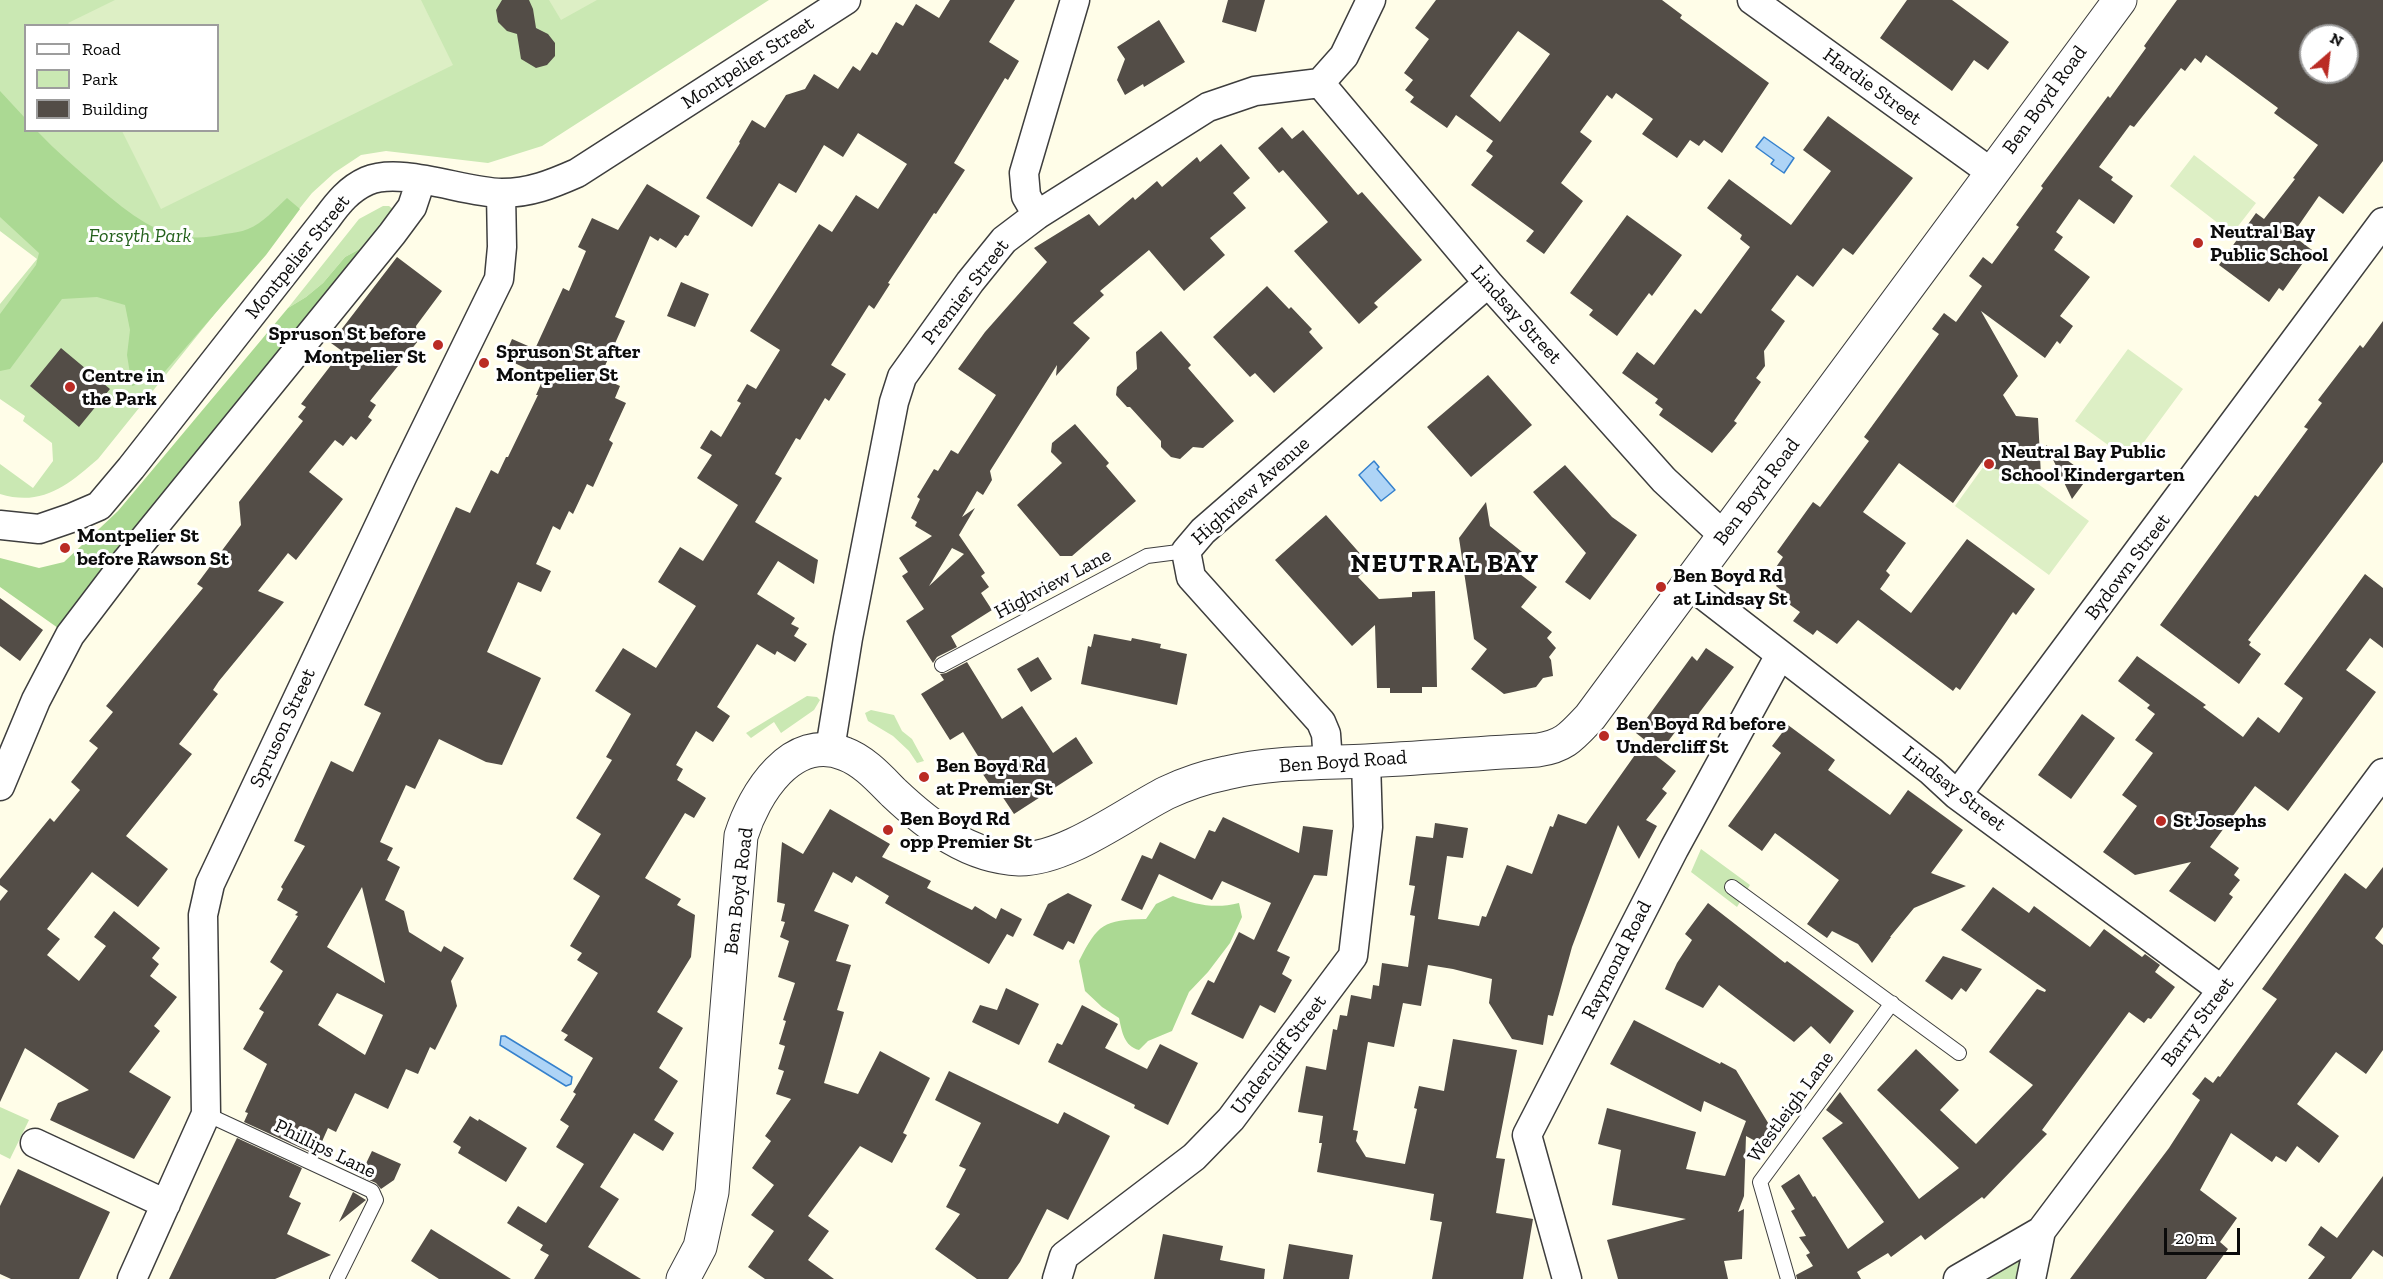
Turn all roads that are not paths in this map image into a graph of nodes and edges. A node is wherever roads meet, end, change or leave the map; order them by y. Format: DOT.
graph roads {
  1 [pos="846,0"];
  2 [pos="1075,0"];
  3 [pos="1371,0"];
  4 [pos="1752,0"];
  5 [pos="2120,0"];
  6 [pos="1320,83"];
  7 [pos="1992,173"];
  8 [pos="420,180"];
  9 [pos="501,193"];
  10 [pos="1037,215"];
  11 [pos="2383,222"];
  12 [pos="1488,283"];
  13 [pos="0,525"];
  14 [pos="1724,536"];
  15 [pos="1186,551"];
  16 [pos="1689,584"];
  17 [pos="1780,655"];
  18 [pos="942,665"];
  19 [pos="830,749"];
  20 [pos="1366,760"];
  21 [pos="1328,762"];
  22 [pos="2383,773"];
  23 [pos="0,786"];
  24 [pos="1957,795"];
  25 [pos="1732,887"];
  26 [pos="2222,990"];
  27 [pos="1892,1003"];
  28 [pos="1959,1053"];
  29 [pos="206,1114"];
  30 [pos="35,1143"];
  31 [pos="166,1204"];
  32 [pos="2041,1231"];
  33 [pos="132,1279"];
  34 [pos="337,1279"];
  35 [pos="682,1279"];
  36 [pos="1057,1279"];
  37 [pos="1567,1279"];
  38 [pos="1788,1279"];
  39 [pos="1958,1279"];
  40 [pos="2031,1279"];
  1 -- 9 [label="street, Montpelier Street"];
  2 -- 10 [label="street"];
  3 -- 6 [label="street"];
  4 -- 7 [label="street, Hardie Street"];
  5 -- 7 [label="street, Ben Boyd Road"];
  6 -- 10 [label="street, Premier Street"];
  6 -- 12 [label="street, Lindsay Street"];
  7 -- 14 [label="street, Ben Boyd Road"];
  8 -- 9 [label="street, Montpelier Street"];
  8 -- 13 [label="street, Montpelier Street"];
  8 -- 23 [label="street"];
  9 -- 29 [label="street, Spruson Street"];
  10 -- 19 [label="street, Premier Street"];
  11 -- 24 [label="street, Bydown Street"];
  12 -- 14 [label="street, Lindsay Street"];
  12 -- 15 [label="street, Highview Avenue"];
  14 -- 16 [label="street, Ben Boyd Road"];
  15 -- 18 [label="lane, Highview Lane"];
  15 -- 21 [label="street, Highview Avenue"];
  16 -- 17 [label="street, Lindsay Street"];
  16 -- 20 [label="street, Ben Boyd Road"];
  17 -- 24 [label="street, Lindsay Street"];
  17 -- 37 [label="street, Raymond Road"];
  19 -- 21 [label="street, Ben Boyd Road"];
  19 -- 35 [label="street, Ben Boyd Road"];
  20 -- 21 [label="street, Ben Boyd Road"];
  20 -- 36 [label="street, Undercliff Street"];
  22 -- 26 [label="street, Barry Street"];
  24 -- 26 [label="street, Lindsay Street"];
  25 -- 27 [label="lane"];
  26 -- 32 [label="street, Barry Street"];
  27 -- 28 [label="lane"];
  27 -- 38 [label="lane, Westleigh Lane"];
  29 -- 31 [label="street, Spruson Street"];
  29 -- 34 [label="lane, Phillips Lane"];
  30 -- 31 [label="street"];
  31 -- 33 [label="street, Spruson Street"];
  32 -- 39 [label="street"];
  32 -- 40 [label="street, Barry Street"];
}
